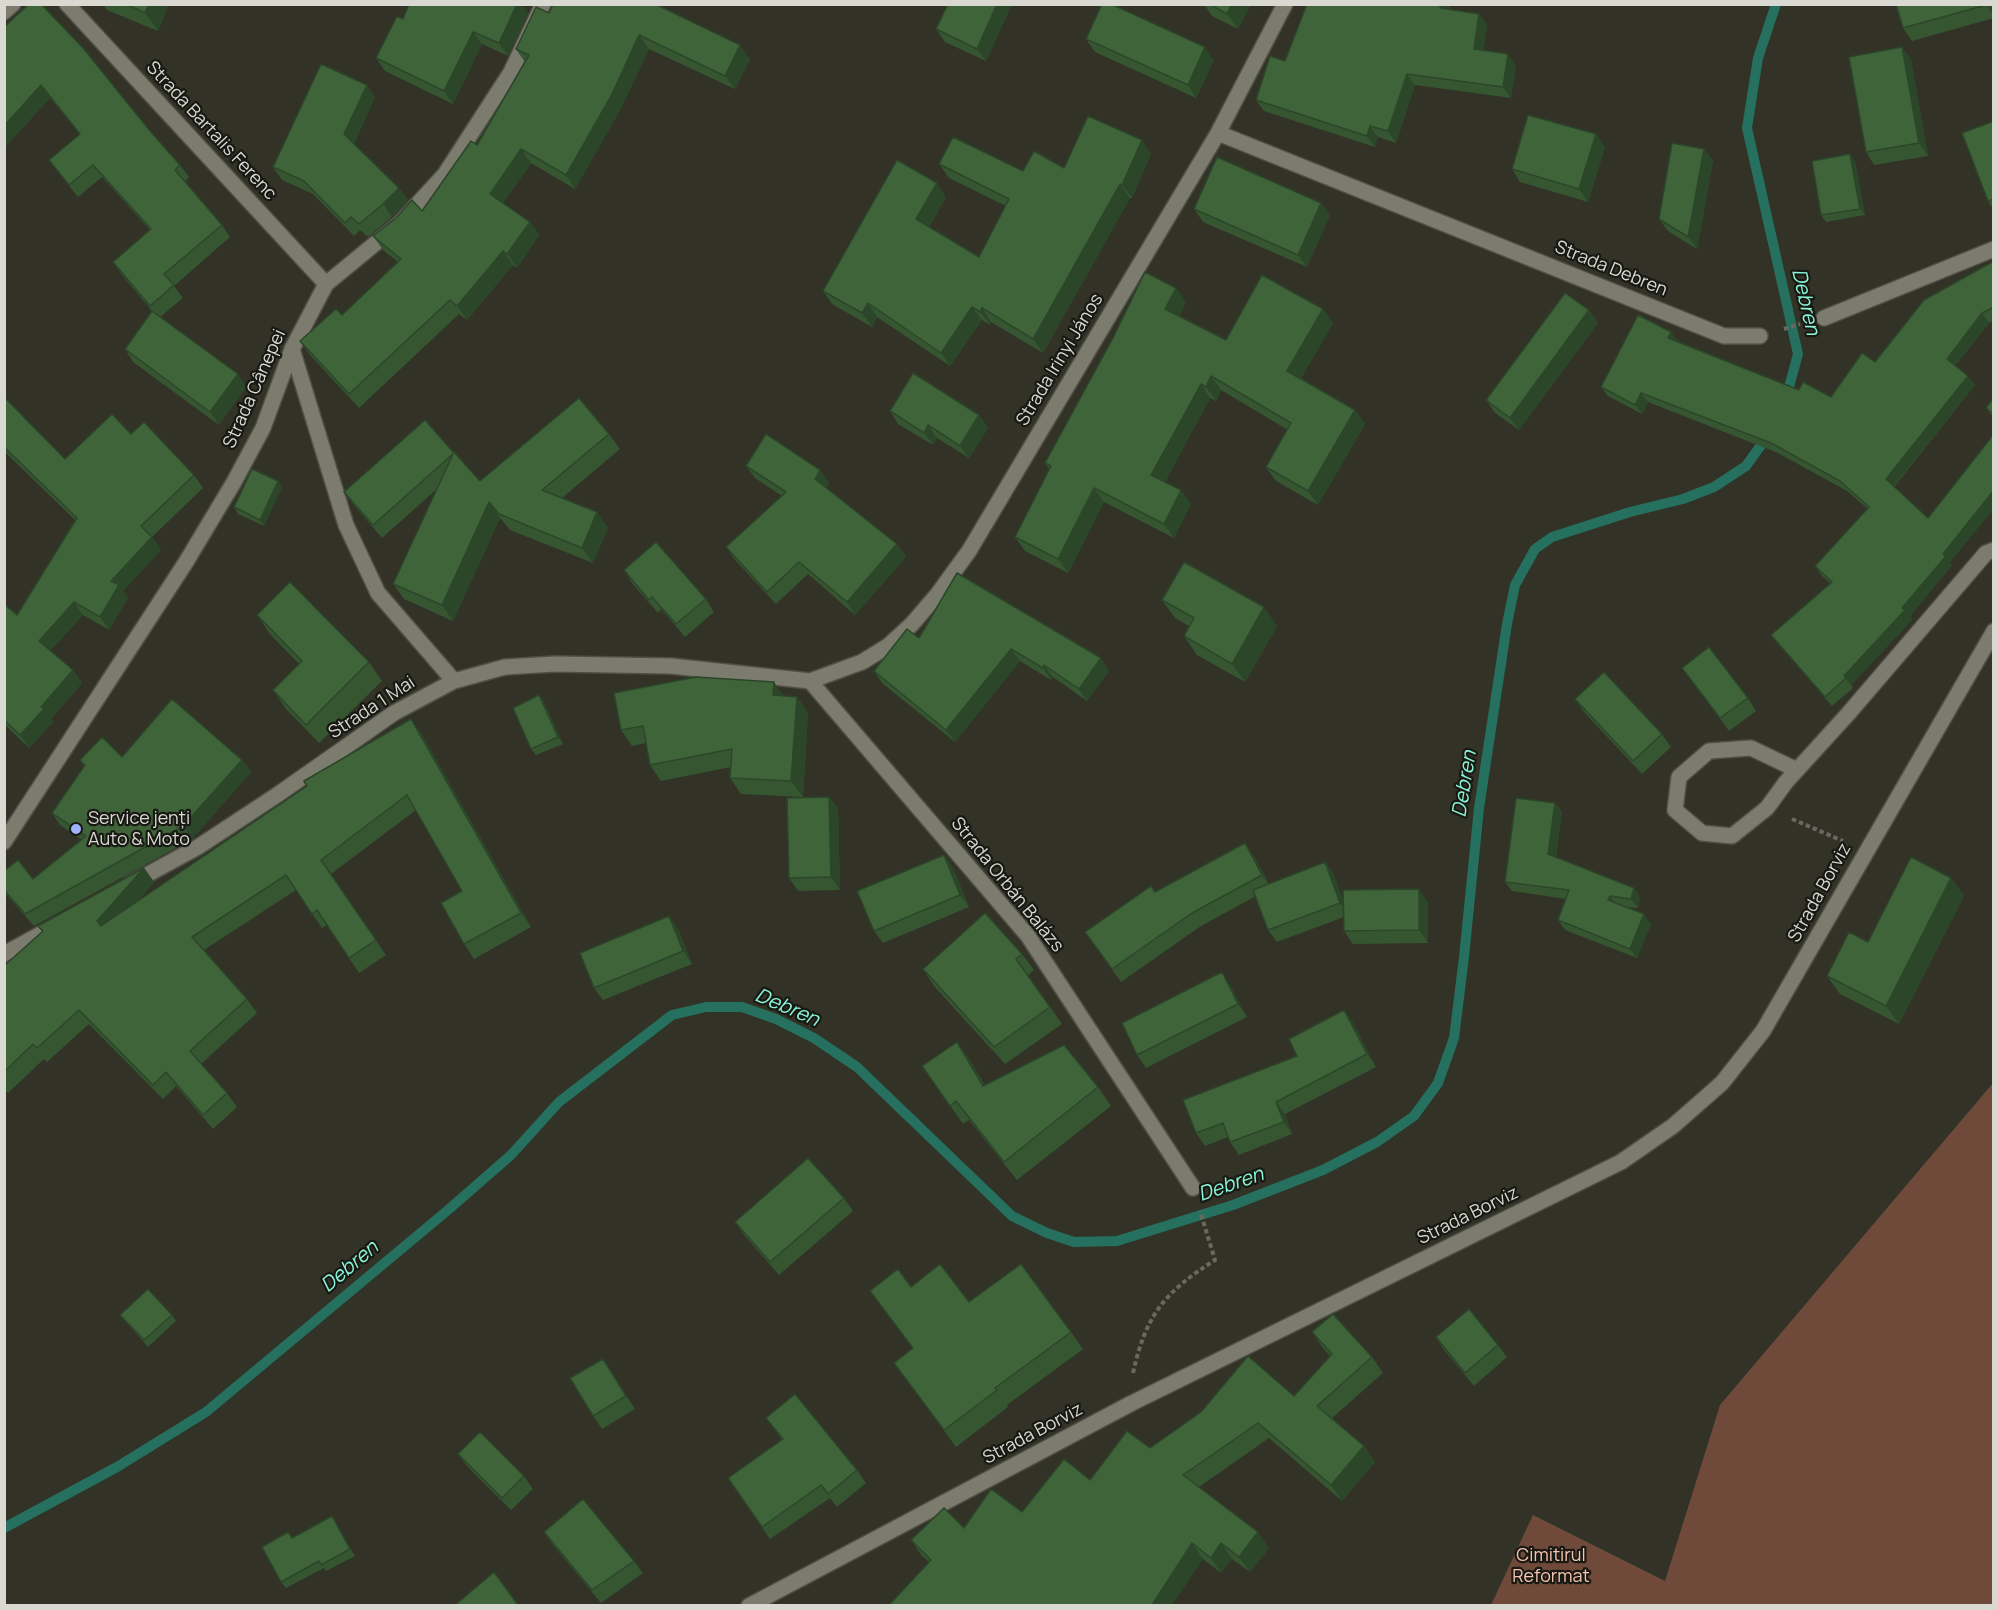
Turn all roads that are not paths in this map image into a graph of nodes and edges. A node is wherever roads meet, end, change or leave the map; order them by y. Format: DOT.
graph roads {
  1 [pos="13,4"];
  2 [pos="67,4"];
  3 [pos="543,4"];
  4 [pos="1285,4"];
  5 [pos="4,12"];
  6 [pos="1218,133"];
  7 [pos="1994,249"];
  8 [pos="326,284"];
  9 [pos="1824,318"];
  10 [pos="1760,336"];
  11 [pos="292,349"];
  12 [pos="1994,550"];
  13 [pos="1994,631"];
  14 [pos="454,681"];
  15 [pos="810,681"];
  16 [pos="1797,770"];
  17 [pos="4,842"];
  18 [pos="118,891"];
  19 [pos="68,919"];
  20 [pos="4,954"];
  21 [pos="1193,1188"];
  22 [pos="749,1605"];
  1 -- 5 [label="street"];
  2 -- 8 [label="street, Strada Bartalis Ferenc"];
  3 -- 8 [label="street, Strada Cânepei"];
  4 -- 6 [label="street, Strada Irinyi János"];
  6 -- 10 [label="street, Strada Debren"];
  6 -- 15 [label="street, Strada Irinyi János"];
  7 -- 9 [label="street"];
  8 -- 11 [label="street, Strada Cânepei"];
  11 -- 14 [label="street"];
  11 -- 17 [label="street, Strada Cânepei"];
  12 -- 16 [label="street"];
  13 -- 22 [label="street, Strada Borviz"];
  14 -- 15 [label="street, Strada 1 Mai"];
  14 -- 18 [label="street, Strada 1 Mai"];
  15 -- 21 [label="street, Strada Orbán Balázs"];
  16 -- 16 [label="street"];
  19 -- 20 [label="street"];
}
